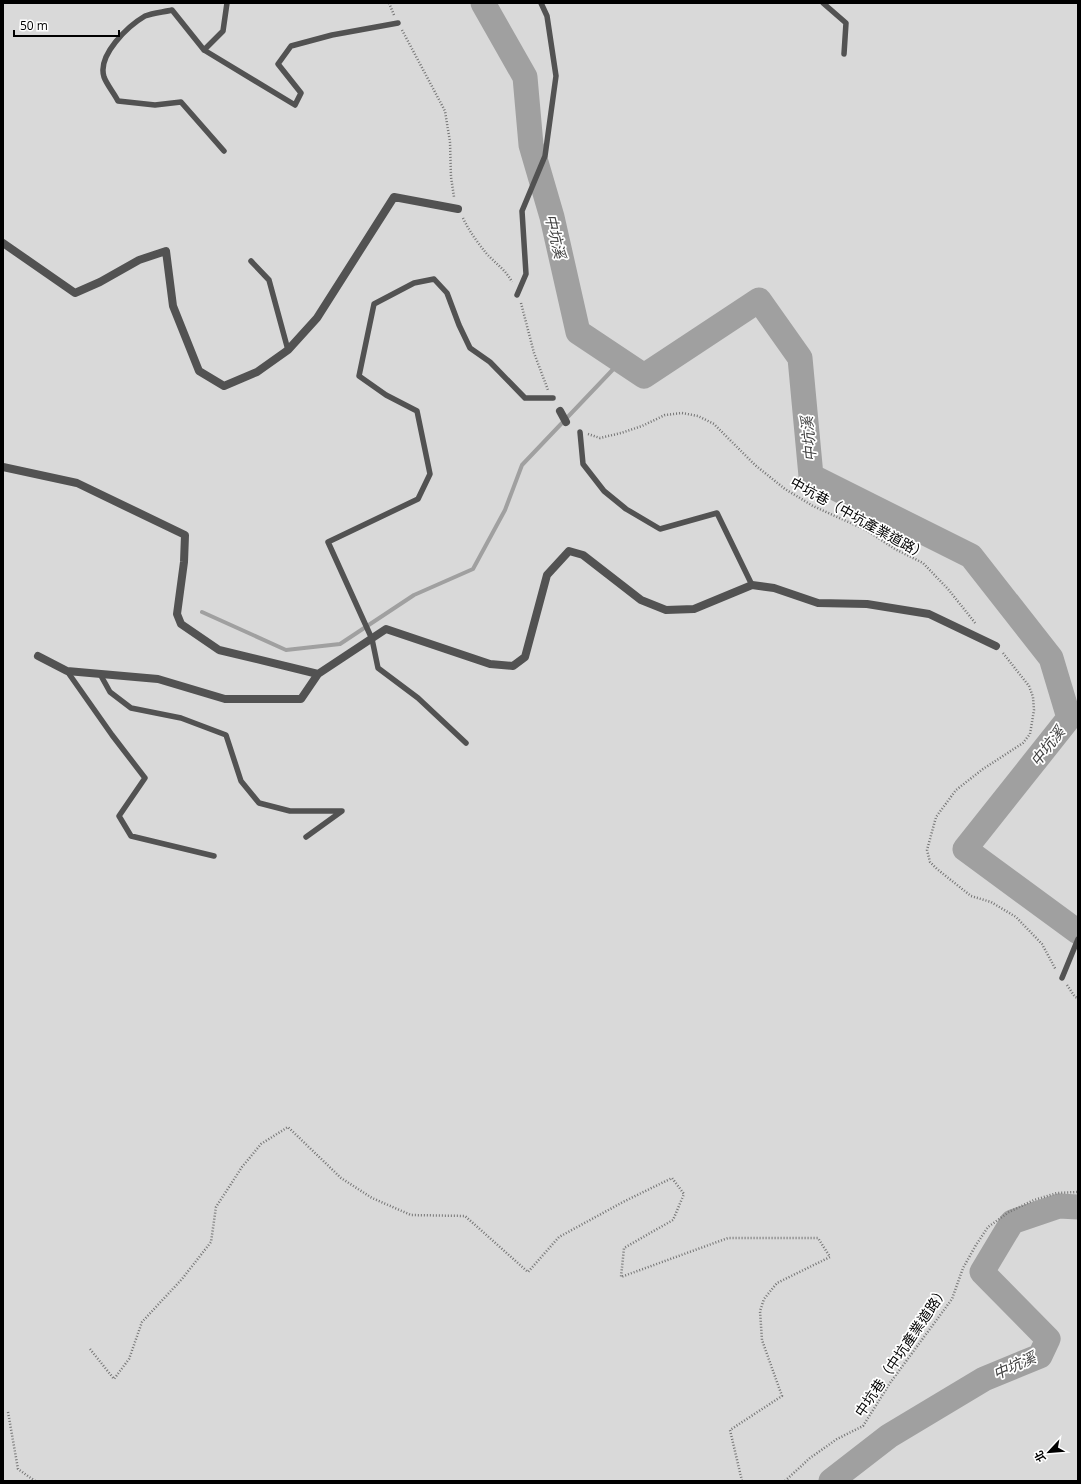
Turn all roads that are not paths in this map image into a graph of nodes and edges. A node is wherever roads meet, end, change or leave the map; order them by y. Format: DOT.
graph roads {
  1 [pos="227,3"];
  2 [pos="542,3"];
  3 [pos="823,3"];
  4 [pos="398,23"];
  5 [pos="204,50"];
  6 [pos="844,54"];
  7 [pos="224,152"];
  8 [pos="458,209"];
  9 [pos="3,243"];
  10 [pos="251,261"];
  11 [pos="517,295"];
  12 [pos="288,350"];
  13 [pos="553,398"];
  14 [pos="560,411"];
  15 [pos="566,422"];
  16 [pos="580,432"];
  17 [pos="3,466"];
  18 [pos="752,585"];
  19 [pos="371,637"];
  20 [pos="996,646"];
  21 [pos="38,656"];
  22 [pos="67,671"];
  23 [pos="100,674"];
  24 [pos="318,674"];
  25 [pos="466,743"];
  26 [pos="306,837"];
  27 [pos="214,856"];
  28 [pos="1078,939"];
  29 [pos="1062,977"];
  1 -- 5 [label="lane"];
  2 -- 11 [label="lane"];
  3 -- 6 [label="lane"];
  4 -- 5 [label="lane"];
  5 -- 7 [label="lane"];
  8 -- 12 [label="street"];
  9 -- 12 [label="street"];
  10 -- 12 [label="lane"];
  13 -- 19 [label="lane"];
  14 -- 15 [label="street"];
  16 -- 18 [label="lane"];
  17 -- 24 [label="street"];
  18 -- 19 [label="street"];
  18 -- 20 [label="street"];
  19 -- 24 [label="street"];
  19 -- 25 [label="lane"];
  21 -- 22 [label="street"];
  22 -- 23 [label="street"];
  22 -- 27 [label="lane"];
  23 -- 24 [label="street"];
  23 -- 26 [label="lane"];
  28 -- 29 [label="lane"];
}
